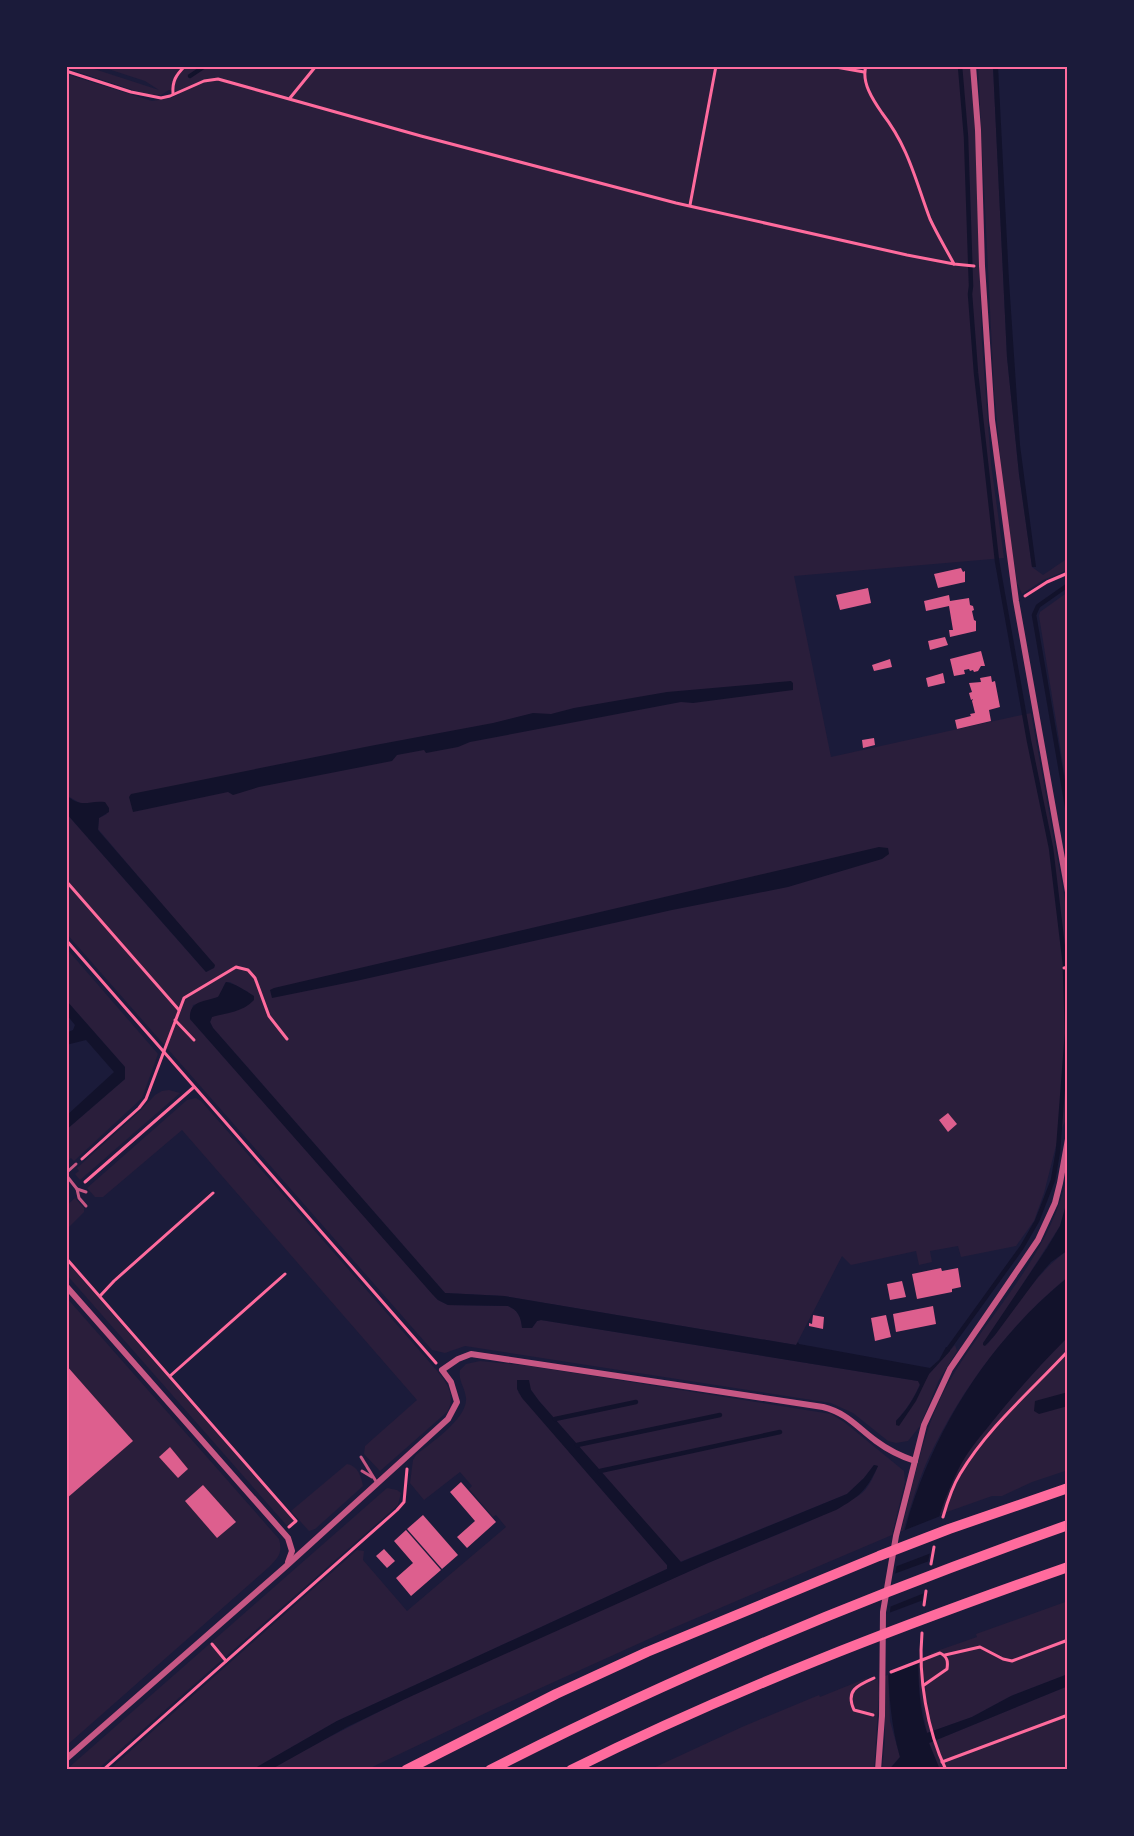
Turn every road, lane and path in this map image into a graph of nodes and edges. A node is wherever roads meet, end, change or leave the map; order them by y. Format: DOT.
graph roads {
  1 [pos="185,66"];
  2 [pos="316,66"];
  3 [pos="716,66"];
  4 [pos="830,66"];
  5 [pos="866,66"];
  6 [pos="973,66"];
  7 [pos="66,71"];
  8 [pos="864,72"];
  9 [pos="173,94"];
  10 [pos="290,98"];
  11 [pos="690,205"];
  12 [pos="954,264"];
  13 [pos="974,266"];
  14 [pos="1068,573"];
  15 [pos="1016,601"];
  16 [pos="66,881"];
  17 [pos="1068,892"];
  18 [pos="66,940"];
  19 [pos="179,1010"];
  20 [pos="176,1020"];
  21 [pos="287,1039"];
  22 [pos="194,1040"];
  23 [pos="164,1052"];
  24 [pos="195,1086"];
  25 [pos="1068,1138"];
  26 [pos="76,1164"];
  27 [pos="66,1174"];
  28 [pos="77,1189"];
  29 [pos="86,1192"];
  30 [pos="213,1193"];
  31 [pos="86,1206"];
  32 [pos="66,1258"];
  33 [pos="285,1274"];
  34 [pos="66,1286"];
  35 [pos="100,1296"];
  36 [pos="1068,1351"];
  37 [pos="442,1370"];
  38 [pos="170,1376"];
  39 [pos="409,1454"];
  40 [pos="361,1457"];
  41 [pos="915,1461"];
  42 [pos="362,1471"];
  43 [pos="375,1480"];
  44 [pos="1068,1488"];
  45 [pos="1068,1525"];
  46 [pos="945,1526"];
  47 [pos="283,1533"];
  48 [pos="935,1544"];
  49 [pos="1068,1567"];
  50 [pos="284,1568"];
  51 [pos="935,1568"];
  52 [pos="927,1586"];
  53 [pos="928,1611"];
  54 [pos="922,1631"];
  55 [pos="206,1636"];
  56 [pos="1068,1640"];
  57 [pos="945,1655"];
  58 [pos="226,1661"];
  59 [pos="888,1673"];
  60 [pos="878,1677"];
  61 [pos="924,1685"];
  62 [pos="871,1714"];
  63 [pos="1068,1715"];
  64 [pos="623,1744"];
  65 [pos="66,1759"];
  66 [pos="942,1762"];
  67 [pos="103,1770"];
  68 [pos="406,1770"];
  69 [pos="490,1770"];
  70 [pos="571,1770"];
  71 [pos="582,1770"];
  72 [pos="878,1770"];
  73 [pos="946,1770"];
  1 -- 9 [label="path"];
  2 -- 10 [label="path"];
  3 -- 11 [label="path"];
  4 -- 8 [label="path"];
  5 -- 8 [label="path"];
  6 -- 15 [label="street"];
  7 -- 9 [label="path"];
  8 -- 12 [label="path"];
  9 -- 10 [label="path"];
  10 -- 11 [label="path"];
  11 -- 12 [label="path"];
  12 -- 13 [label="path"];
  14 -- 15 [label="path"];
  15 -- 17 [label="street"];
  16 -- 19 [label="path"];
  18 -- 23 [label="path"];
  19 -- 20 [label="path"];
  19 -- 21 [label="path"];
  20 -- 22 [label="path"];
  20 -- 23 [label="path"];
  23 -- 24 [label="path"];
  23 -- 26 [label="path"];
  24 -- 28 [label="path"];
  24 -- 37 [label="path"];
  25 -- 41 [label="street"];
  26 -- 27 [label="lane"];
  27 -- 28 [label="lane"];
  28 -- 29 [label="lane"];
  28 -- 31 [label="lane"];
  30 -- 35 [label="path"];
  32 -- 35 [label="path"];
  33 -- 38 [label="path"];
  34 -- 47 [label="street"];
  35 -- 38 [label="path"];
  36 -- 46 [label="path"];
  37 -- 39 [label="street"];
  37 -- 41 [label="street"];
  38 -- 47 [label="path"];
  39 -- 43 [label="street"];
  39 -- 58 [label="path"];
  40 -- 43 [label="lane"];
  41 -- 72 [label="street"];
  42 -- 43 [label="lane"];
  43 -- 50 [label="street"];
  44 -- 46 [label="highway"];
  45 -- 51 [label="highway"];
  46 -- 68 [label="highway"];
  47 -- 50 [label="street"];
  48 -- 51 [label="path"];
  49 -- 53 [label="highway"];
  50 -- 55 [label="street"];
  51 -- 69 [label="highway"];
  52 -- 53 [label="path"];
  53 -- 64 [label="highway"];
  54 -- 61 [label="path"];
  55 -- 58 [label="path"];
  55 -- 65 [label="street"];
  56 -- 57 [label="path"];
  57 -- 59 [label="path"];
  57 -- 61 [label="path"];
  58 -- 67 [label="path"];
  60 -- 62 [label="path"];
  61 -- 66 [label="path"];
  63 -- 66 [label="path"];
  64 -- 70 [label="highway"];
  64 -- 71 [label="highway"];
  66 -- 73 [label="path"];
}
